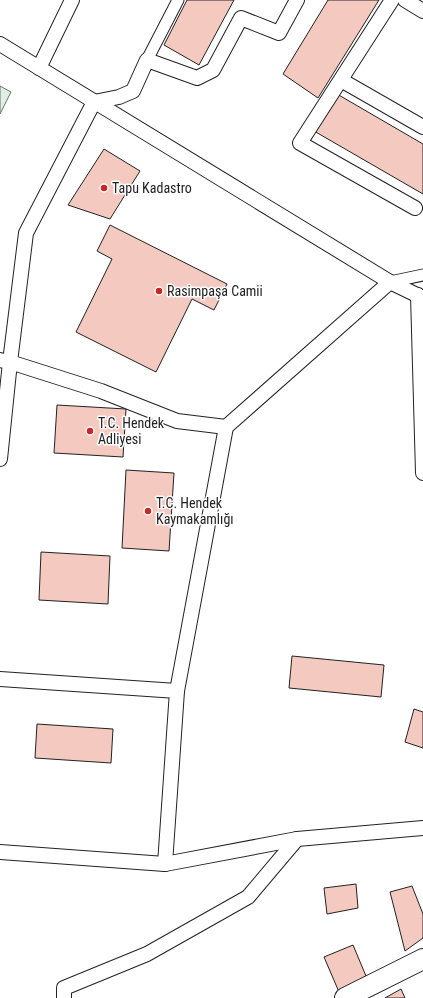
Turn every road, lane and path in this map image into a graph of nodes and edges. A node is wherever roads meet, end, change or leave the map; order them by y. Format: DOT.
graph roads {
  1 [pos="72,0"];
  2 [pos="178,0"];
  3 [pos="297,0"];
  4 [pos="392,0"];
  5 [pos="405,0"];
  6 [pos="423,11"];
  7 [pos="0,44"];
  8 [pos="147,60"];
  9 [pos="38,68"];
  10 [pos="341,80"];
  11 [pos="94,102"];
  12 [pos="423,126"];
  13 [pos="415,208"];
  14 [pos="423,275"];
  15 [pos="390,282"];
  16 [pos="420,297"];
  17 [pos="5,361"];
  18 [pos="422,415"];
  19 [pos="226,427"];
  20 [pos="0,459"];
  21 [pos="423,473"];
  22 [pos="0,679"];
  23 [pos="177,692"];
  24 [pos="423,828"];
  25 [pos="297,839"];
  26 [pos="0,852"];
  27 [pos="165,864"];
  28 [pos="423,959"];
  29 [pos="64,998"];
  30 [pos="345,998"];
  1 -- 9 [label="street"];
  2 -- 8 [label="street"];
  3 -- 8 [label="street"];
  4 -- 10 [label="street"];
  5 -- 6 [label="street"];
  7 -- 9 [label="street"];
  8 -- 11 [label="street"];
  9 -- 11 [label="street"];
  10 -- 12 [label="street"];
  10 -- 13 [label="street"];
  11 -- 15 [label="street"];
  11 -- 17 [label="street"];
  14 -- 15 [label="street"];
  15 -- 16 [label="street"];
  15 -- 19 [label="street"];
  16 -- 18 [label="street"];
  17 -- 19 [label="street"];
  17 -- 20 [label="street"];
  18 -- 21 [label="street"];
  19 -- 23 [label="street"];
  22 -- 23 [label="street"];
  23 -- 27 [label="street"];
  24 -- 25 [label="street"];
  25 -- 27 [label="street"];
  25 -- 29 [label="street"];
  26 -- 27 [label="street"];
  28 -- 30 [label="main road"];
}
